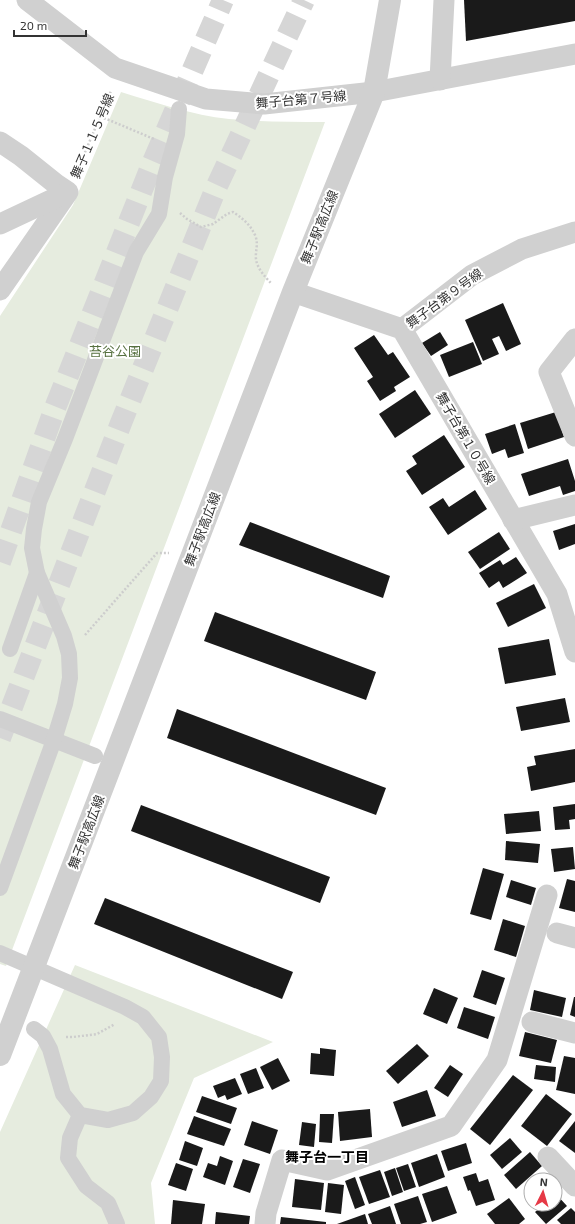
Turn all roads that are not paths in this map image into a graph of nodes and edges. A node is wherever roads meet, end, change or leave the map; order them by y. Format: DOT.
graph roads {
  1 [pos="27,0"];
  2 [pos="390,0"];
  3 [pos="444,0"];
  4 [pos="575,54"];
  5 [pos="440,80"];
  6 [pos="374,92"];
  7 [pos="179,109"];
  8 [pos="0,142"];
  9 [pos="68,192"];
  10 [pos="0,224"];
  11 [pos="575,232"];
  12 [pos="0,290"];
  13 [pos="293,292"];
  14 [pos="402,329"];
  15 [pos="575,339"];
  16 [pos="575,436"];
  17 [pos="575,505"];
  18 [pos="514,520"];
  19 [pos="37,573"];
  20 [pos="10,649"];
  21 [pos="575,652"];
  22 [pos="0,720"];
  23 [pos="54,740"];
  24 [pos="95,756"];
  25 [pos="0,888"];
  26 [pos="547,895"];
  27 [pos="0,953"];
  28 [pos="532,1022"];
  29 [pos="38,1032"];
  30 [pos="575,1033"];
  31 [pos="0,1055"];
  32 [pos="80,1115"];
  33 [pos="548,1157"];
  34 [pos="575,1186"];
  35 [pos="117,1224"];
  36 [pos="265,1224"];
  1 -- 6 [label="street, 舞子台第７号線"];
  2 -- 6 [label="street, 舞子駅高広線"];
  3 -- 5 [label="street"];
  4 -- 5 [label="street, 舞子台第７号線"];
  5 -- 6 [label="street, 舞子台第７号線"];
  6 -- 13 [label="street, 舞子駅高広線"];
  7 -- 19 [label="street"];
  8 -- 9 [label="street"];
  9 -- 10 [label="street"];
  9 -- 12 [label="street"];
  11 -- 14 [label="street, 舞子台第９号線"];
  13 -- 14 [label="street"];
  13 -- 31 [label="street, 舞子駅高広線"];
  14 -- 18 [label="street, 舞子台第１０号線"];
  15 -- 16 [label="street"];
  17 -- 18 [label="street"];
  18 -- 21 [label="street, 舞子台第１０号線"];
  19 -- 20 [label="street"];
  19 -- 23 [label="street"];
  22 -- 23 [label="street"];
  23 -- 24 [label="street"];
  23 -- 25 [label="street"];
  26 -- 36 [label="street"];
  27 -- 32 [label="street"];
  28 -- 30 [label="street"];
  29 -- 32 [label="street"];
  32 -- 35 [label="street"];
  33 -- 34 [label="street"];
}
